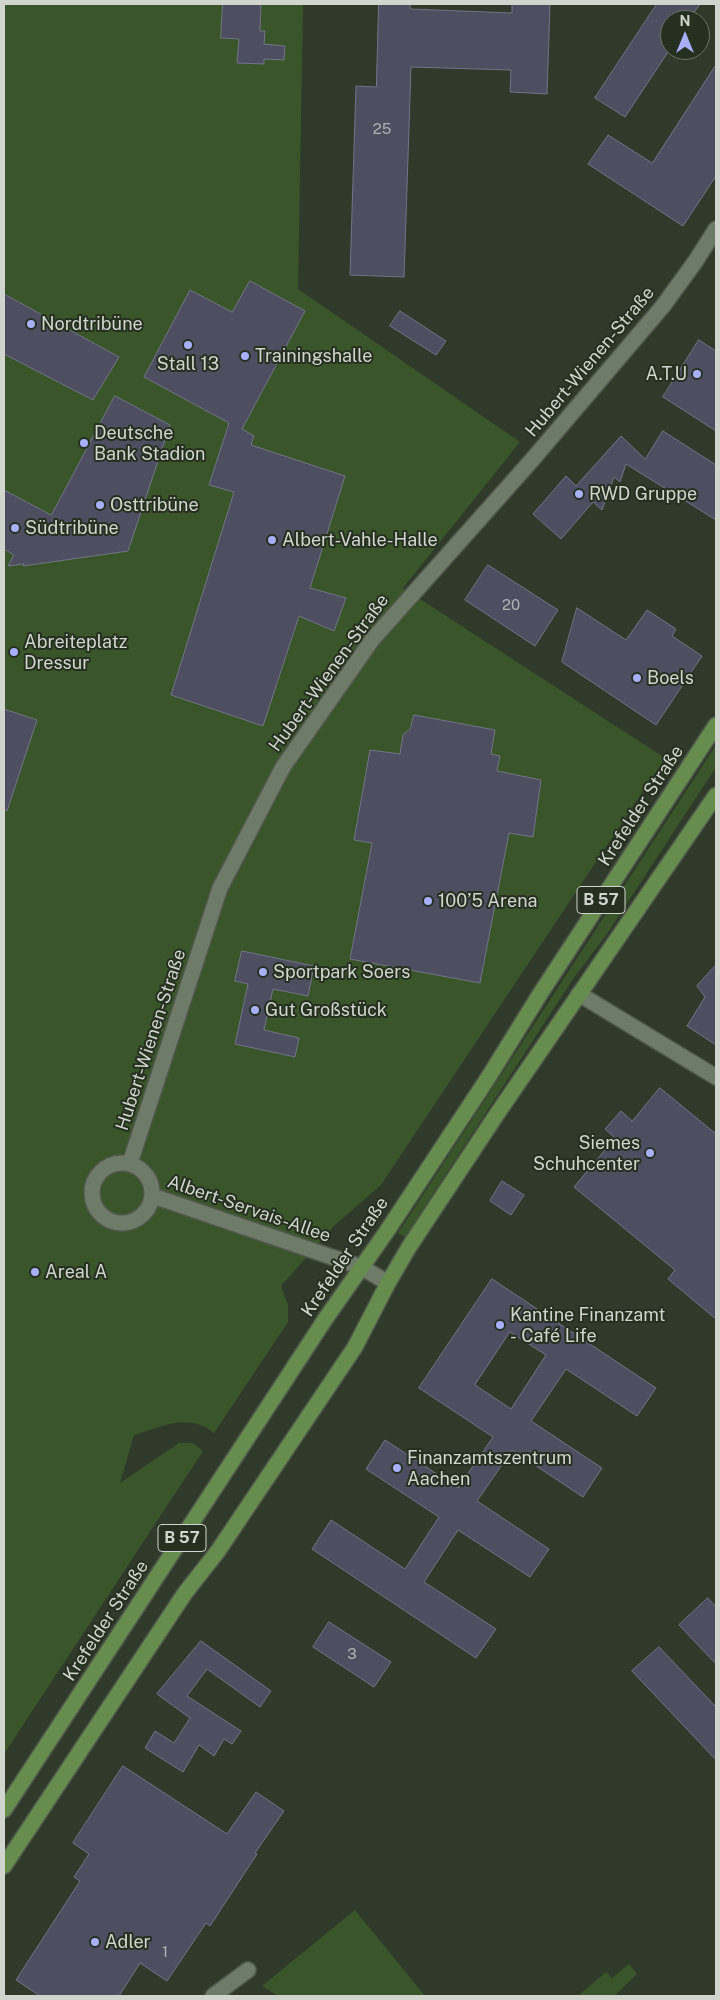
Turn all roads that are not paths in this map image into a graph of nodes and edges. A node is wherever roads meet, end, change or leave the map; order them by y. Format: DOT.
graph roads {
  1 [pos="716,229"];
  2 [pos="716,725"];
  3 [pos="716,795"];
  4 [pos="579,994"];
  5 [pos="716,1077"];
  6 [pos="130,1164"];
  7 [pos="152,1196"];
  8 [pos="361,1267"];
  9 [pos="388,1283"];
  10 [pos="4,1810"];
  11 [pos="4,1866"];
  12 [pos="248,1970"];
  13 [pos="213,1996"];
  1 -- 6 [label="street, Hubert-Wienen-Straße"];
  2 -- 8 [label="main road, Krefelder Straße / B 57"];
  3 -- 4 [label="main road, B 57"];
  4 -- 5 [label="street"];
  4 -- 9 [label="main road, B 57"];
  6 -- 7 [label="street"];
  6 -- 7 [label="street"];
  7 -- 8 [label="street, Albert-Servais-Allee"];
  8 -- 9 [label="street, Albert-Servais-Allee"];
  8 -- 10 [label="main road, Krefelder Straße / B 57"];
  9 -- 11 [label="main road, B 57"];
  12 -- 13 [label="street"];
}
